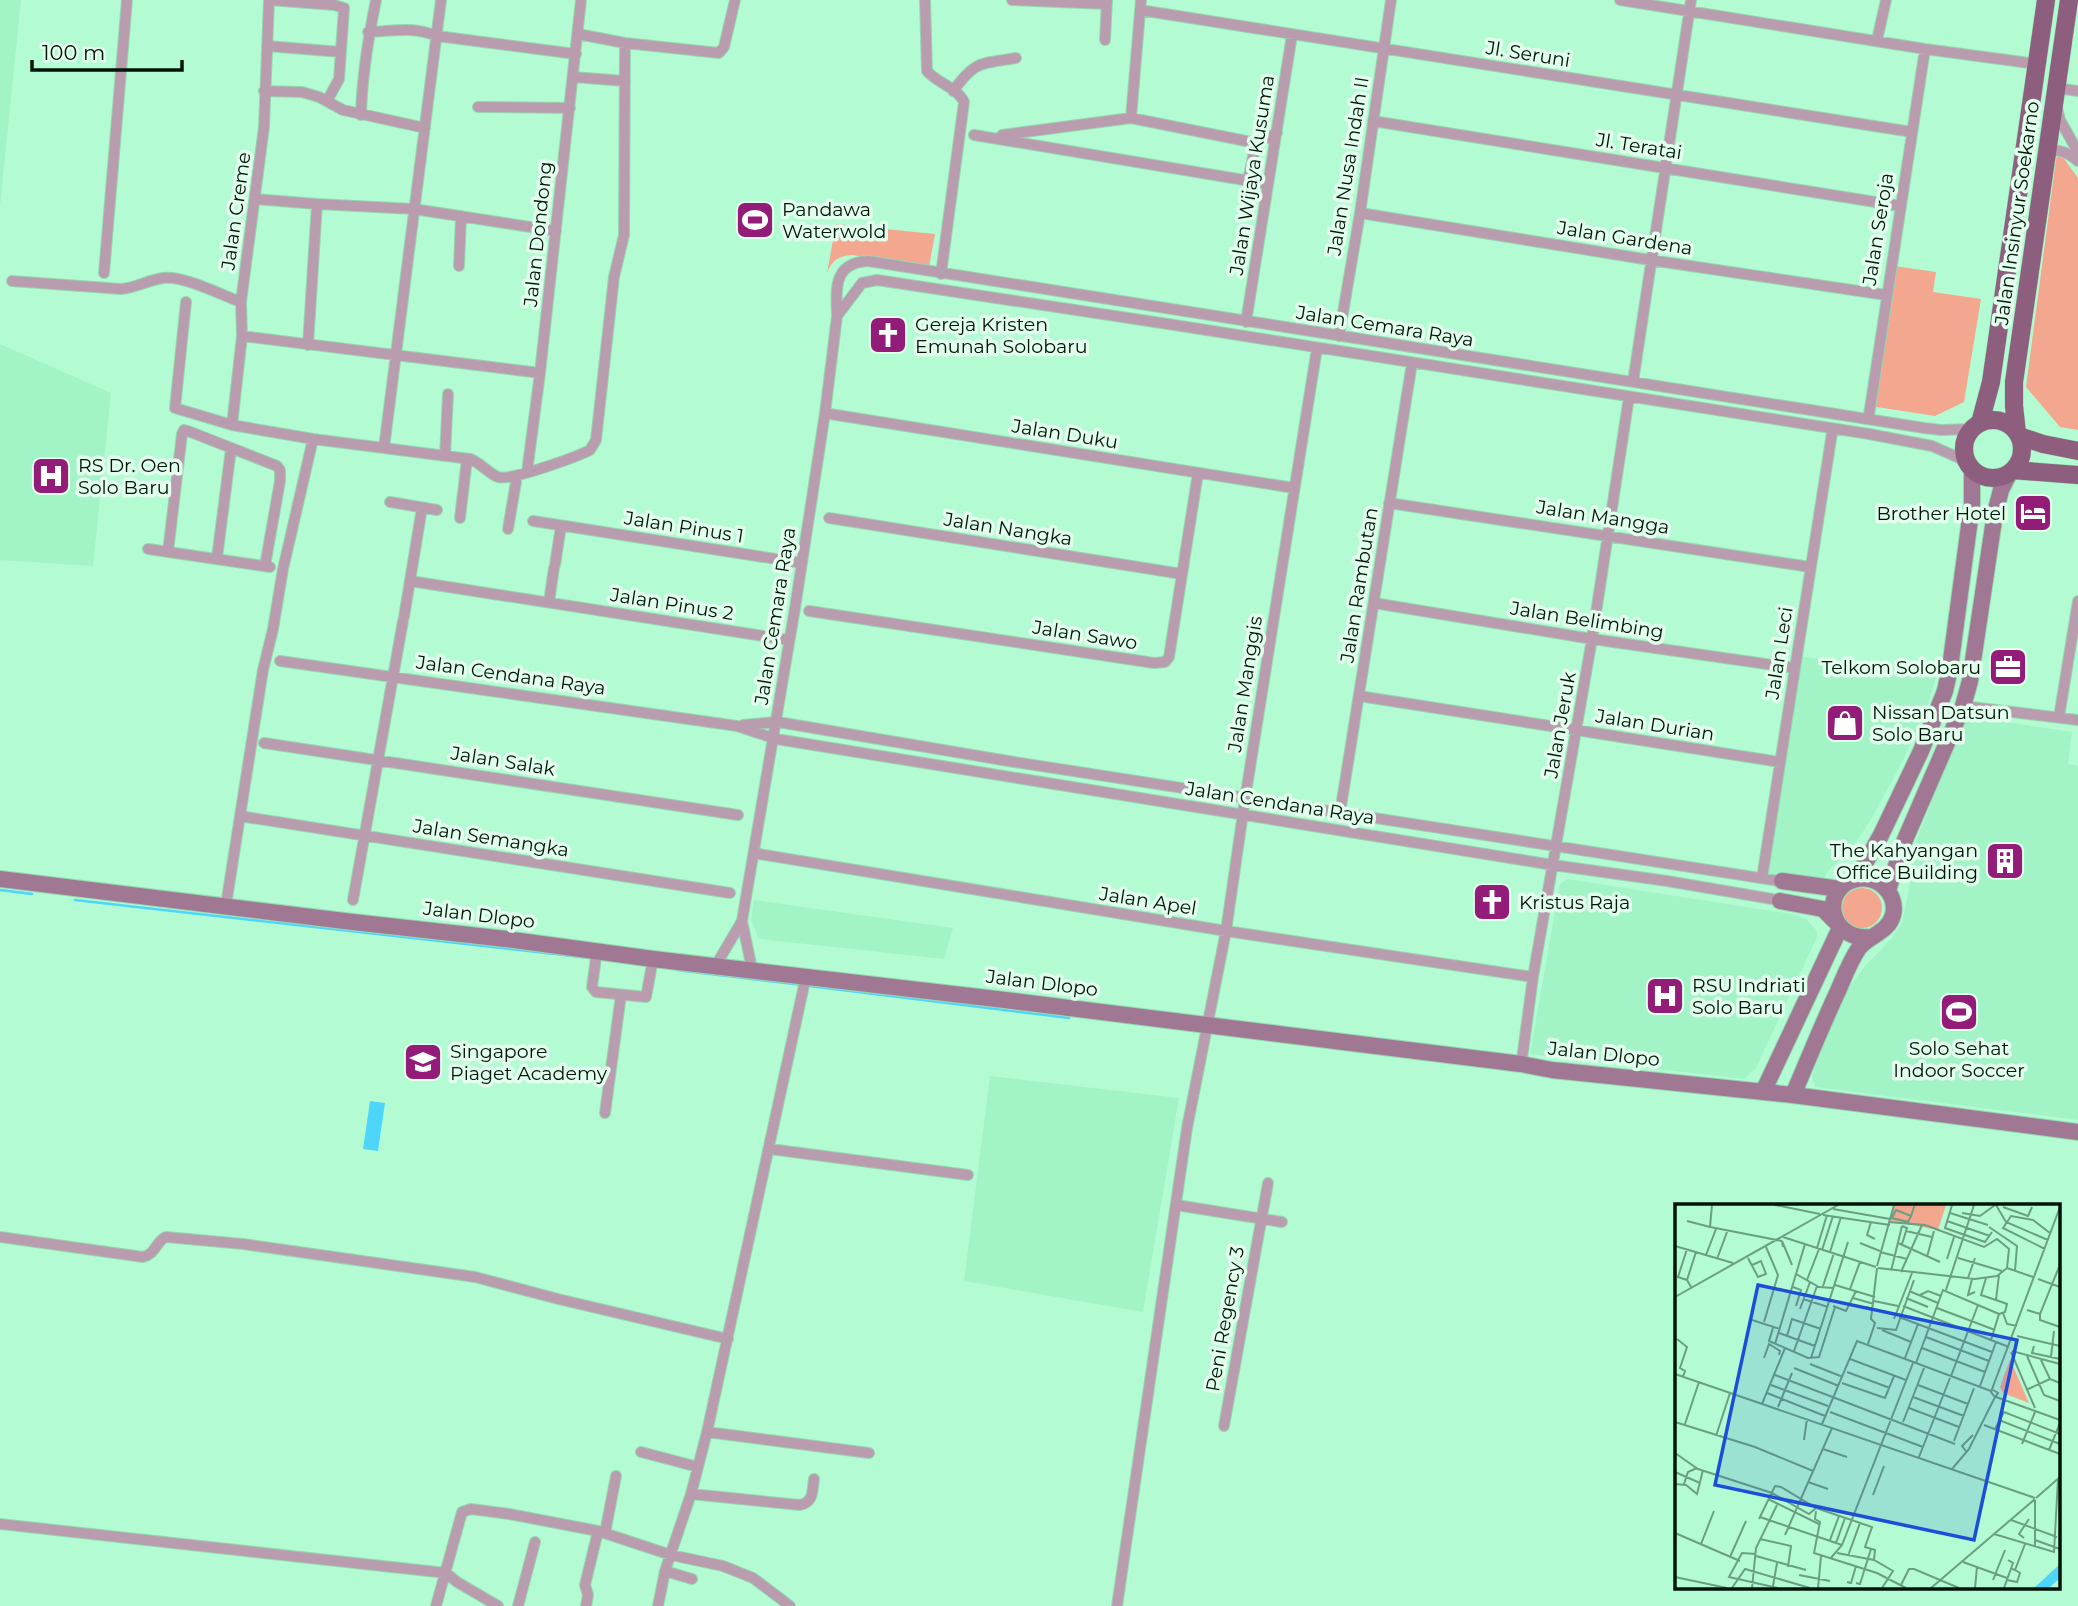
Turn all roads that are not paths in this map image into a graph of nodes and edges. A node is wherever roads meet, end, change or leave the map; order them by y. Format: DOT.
graph roads {
  1 [pos="127,0"];
  2 [pos="269,0"];
  3 [pos="376,0"];
  4 [pos="441,0"];
  5 [pos="581,0"];
  6 [pos="735,0"];
  7 [pos="925,0"];
  8 [pos="1012,0"];
  9 [pos="1391,0"];
  10 [pos="1620,0"];
  11 [pos="1886,0"];
  12 [pos="2046,0"];
  13 [pos="2069,0"];
  14 [pos="334,2"];
  15 [pos="1107,2"];
  16 [pos="1140,5"];
  17 [pos="1690,6"];
  18 [pos="368,32"];
  19 [pos="578,34"];
  20 [pos="1293,35"];
  21 [pos="437,36"];
  22 [pos="1105,40"];
  23 [pos="1877,40"];
  24 [pos="625,43"];
  25 [pos="267,46"];
  26 [pos="1384,49"];
  27 [pos="1925,49"];
  28 [pos="341,52"];
  29 [pos="576,54"];
  30 [pos="1016,58"];
  31 [pos="2037,64"];
  32 [pos="573,77"];
  33 [pos="625,81"];
  34 [pos="264,91"];
  35 [pos="954,91"];
  36 [pos="2078,91"];
  37 [pos="1676,95"];
  38 [pos="2056,95"];
  39 [pos="327,101"];
  40 [pos="478,107"];
  41 [pos="570,108"];
  42 [pos="361,115"];
  43 [pos="1131,118"];
  44 [pos="1373,121"];
  45 [pos="425,128"];
  46 [pos="1912,132"];
  47 [pos="1277,133"];
  48 [pos="974,135"];
  49 [pos="989,136"];
  50 [pos="1256,143"];
  51 [pos="2048,151"];
  52 [pos="2078,152"];
  53 [pos="2078,161"];
  54 [pos="1665,168"];
  55 [pos="1248,180"];
  56 [pos="1268,184"];
  57 [pos="255,199"];
  58 [pos="317,204"];
  59 [pos="1900,206"];
  60 [pos="414,209"];
  61 [pos="1360,213"];
  62 [pos="461,216"];
  63 [pos="556,231"];
  64 [pos="1650,260"];
  65 [pos="459,266"];
  66 [pos="927,272"];
  67 [pos="104,273"];
  68 [pos="941,274"];
  69 [pos="12,281"];
  70 [pos="924,287"];
  71 [pos="1886,295"];
  72 [pos="2002,301"];
  73 [pos="186,302"];
  74 [pos="241,302"];
  75 [pos="2025,305"];
  76 [pos="1170,310"];
  77 [pos="836,316"];
  78 [pos="1246,322"];
  79 [pos="1168,324"];
  80 [pos="242,336"];
  81 [pos="1339,336"];
  82 [pos="308,345"];
  83 [pos="1317,348"];
  84 [pos="396,355"];
  85 [pos="1466,355"];
  86 [pos="1412,363"];
  87 [pos="1464,371"];
  88 [pos="540,373"];
  89 [pos="1633,382"];
  90 [pos="448,394"];
  91 [pos="1629,397"];
  92 [pos="830,414"];
  93 [pos="1869,415"];
  94 [pos="232,425"];
  95 [pos="1975,426"];
  96 [pos="1832,433"];
  97 [pos="2018,434"];
  98 [pos="313,439"];
  99 [pos="384,448"];
  100 [pos="230,449"];
  101 [pos="2078,451"];
  102 [pos="445,456"];
  103 [pos="467,459"];
  104 [pos="1969,466"];
  105 [pos="2011,472"];
  106 [pos="1198,473"];
  107 [pos="522,474"];
  108 [pos="2078,475"];
  109 [pos="1294,488"];
  110 [pos="390,502"];
  111 [pos="1390,503"];
  112 [pos="422,508"];
  113 [pos="437,510"];
  114 [pos="460,518"];
  115 [pos="828,518"];
  116 [pos="533,521"];
  117 [pos="561,526"];
  118 [pos="508,529"];
  119 [pos="1608,536"];
  120 [pos="148,549"];
  121 [pos="168,552"];
  122 [pos="217,558"];
  123 [pos="802,564"];
  124 [pos="265,566"];
  125 [pos="1810,567"];
  126 [pos="283,569"];
  127 [pos="1182,574"];
  128 [pos="410,581"];
  129 [pos="1961,588"];
  130 [pos="1982,591"];
  131 [pos="2078,601"];
  132 [pos="549,602"];
  133 [pos="1374,603"];
  134 [pos="809,611"];
  135 [pos="1592,639"];
  136 [pos="789,640"];
  137 [pos="2074,646"];
  138 [pos="280,661"];
  139 [pos="1794,668"];
  140 [pos="392,676"];
  141 [pos="1359,696"];
  142 [pos="1963,706"];
  143 [pos="2059,717"];
  144 [pos="2078,720"];
  145 [pos="777,722"];
  146 [pos="737,726"];
  147 [pos="1577,731"];
  148 [pos="775,738"];
  149 [pos="264,743"];
  150 [pos="377,759"];
  151 [pos="1008,761"];
  152 [pos="1780,762"];
  153 [pos="1005,776"];
  154 [pos="1906,784"];
  155 [pos="1926,794"];
  156 [pos="1245,799"];
  157 [pos="1340,813"];
  158 [pos="1242,814"];
  159 [pos="738,815"];
  160 [pos="246,817"];
  161 [pos="366,836"];
  162 [pos="1556,847"];
  163 [pos="759,854"];
  164 [pos="1553,866"];
  165 [pos="1762,878"];
  166 [pos="0,879"];
  167 [pos="1856,879"];
  168 [pos="1781,881"];
  169 [pos="1840,889"];
  170 [pos="1888,890"];
  171 [pos="730,893"];
  172 [pos="353,900"];
  173 [pos="1779,900"];
  174 [pos="226,905"];
  175 [pos="742,921"];
  176 [pos="1838,925"];
  177 [pos="1226,931"];
  178 [pos="1871,937"];
  179 [pos="596,957"];
  180 [pos="652,965"];
  181 [pos="716,965"];
  182 [pos="752,969"];
  183 [pos="1533,977"];
  184 [pos="805,982"];
  185 [pos="621,995"];
  186 [pos="1798,1019"];
  187 [pos="1206,1025"];
  188 [pos="1821,1027"];
  189 [pos="1522,1059"];
  190 [pos="1763,1092"];
  191 [pos="1793,1095"];
  192 [pos="605,1113"];
  193 [pos="2078,1132"];
  194 [pos="770,1149"];
  195 [pos="968,1175"];
  196 [pos="1268,1183"];
  197 [pos="1176,1205"];
  198 [pos="1261,1219"];
  199 [pos="1282,1222"];
  200 [pos="0,1237"];
  201 [pos="729,1339"];
  202 [pos="1224,1426"];
  203 [pos="707,1432"];
  204 [pos="641,1452"];
  205 [pos="869,1453"];
  206 [pos="698,1468"];
  207 [pos="616,1476"];
  208 [pos="814,1479"];
  209 [pos="691,1494"];
  210 [pos="0,1524"];
  211 [pos="601,1532"];
  212 [pos="535,1542"];
  213 [pos="671,1555"];
  214 [pos="665,1572"];
  215 [pos="446,1573"];
  216 [pos="692,1579"];
  217 [pos="436,1606"];
  218 [pos="498,1606"];
  219 [pos="518,1606"];
  220 [pos="586,1606"];
  221 [pos="659,1606"];
  222 [pos="790,1606"];
  223 [pos="1117,1606"];
  1 -- 67 [label="street"];
  2 -- 14 [label="street"];
  2 -- 25 [label="street, Jalan Creme"];
  3 -- 18 [label="street"];
  4 -- 21 [label="street"];
  5 -- 19 [label="street, Jalan Dondong"];
  6 -- 24 [label="street"];
  7 -- 35 [label="street"];
  8 -- 15 [label="street"];
  9 -- 26 [label="street, Jalan Nusa Indah II"];
  10 -- 17 [label="street"];
  11 -- 23 [label="street"];
  12 -- 31 [label="main road, Jalan Insinyur Soekarno"];
  13 -- 38 [label="main road, Jalan Insinyur Soekarno"];
  14 -- 28 [label="street"];
  15 -- 22 [label="street"];
  16 -- 20 [label="street, Jl. Seruni"];
  16 -- 43 [label="street"];
  17 -- 23 [label="street"];
  17 -- 37 [label="street"];
  18 -- 21 [label="street"];
  18 -- 42 [label="street"];
  19 -- 24 [label="street"];
  19 -- 29 [label="street, Jalan Dondong"];
  20 -- 26 [label="street, Jl. Seruni"];
  20 -- 47 [label="street, Jalan Wijaya Kusuma"];
  21 -- 29 [label="street"];
  21 -- 45 [label="street"];
  23 -- 27 [label="street"];
  24 -- 33 [label="street"];
  25 -- 28 [label="street"];
  25 -- 34 [label="street, Jalan Creme"];
  26 -- 37 [label="street, Jl. Seruni"];
  26 -- 44 [label="street, Jalan Nusa Indah II"];
  27 -- 31 [label="street"];
  27 -- 46 [label="street, Jalan Seroja"];
  28 -- 39 [label="street"];
  29 -- 32 [label="street, Jalan Dondong"];
  30 -- 35 [label="street"];
  31 -- 72 [label="main road, Jalan Insinyur Soekarno"];
  32 -- 33 [label="street"];
  32 -- 41 [label="street, Jalan Dondong"];
  33 -- 107 [label="street"];
  34 -- 39 [label="street"];
  34 -- 57 [label="street, Jalan Creme"];
  35 -- 68 [label="street"];
  36 -- 38 [label="street"];
  37 -- 46 [label="street, Jl. Seruni"];
  37 -- 54 [label="street"];
  38 -- 51 [label="main road, Jalan Insinyur Soekarno"];
  38 -- 52 [label="street"];
  39 -- 42 [label="street"];
  40 -- 41 [label="street"];
  41 -- 63 [label="street, Jalan Dondong"];
  42 -- 45 [label="street"];
  43 -- 49 [label="street"];
  43 -- 50 [label="street"];
  44 -- 54 [label="street, Jl. Teratai"];
  44 -- 61 [label="street, Jalan Nusa Indah II"];
  45 -- 60 [label="street"];
  46 -- 59 [label="street, Jalan Seroja"];
  47 -- 50 [label="street"];
  47 -- 56 [label="street, Jalan Wijaya Kusuma"];
  48 -- 49 [label="street"];
  49 -- 55 [label="street"];
  50 -- 55 [label="street"];
  51 -- 53 [label="street"];
  51 -- 75 [label="main road, Jalan Insinyur Soekarno"];
  54 -- 59 [label="street, Jl. Teratai"];
  54 -- 64 [label="street"];
  55 -- 56 [label="street"];
  56 -- 78 [label="street, Jalan Wijaya Kusuma"];
  57 -- 58 [label="street"];
  57 -- 74 [label="street, Jalan Creme"];
  58 -- 60 [label="street"];
  58 -- 82 [label="street"];
  59 -- 71 [label="street, Jalan Seroja"];
  60 -- 62 [label="street"];
  60 -- 84 [label="street"];
  61 -- 64 [label="street, Jalan Gardena"];
  61 -- 81 [label="street, Jalan Nusa Indah II"];
  62 -- 63 [label="street"];
  62 -- 65 [label="street"];
  63 -- 88 [label="street, Jalan Dondong"];
  64 -- 71 [label="street, Jalan Gardena"];
  64 -- 89 [label="street"];
  66 -- 68 [label="street, Jalan Cemara Raya"];
  66 -- 70 [label="street"];
  66 -- 77 [label="street, Jalan Cemara Raya"];
  68 -- 76 [label="street, Jalan Cemara Raya"];
  69 -- 74 [label="street"];
  70 -- 77 [label="street, Jalan Cemara Raya"];
  70 -- 79 [label="street, Jalan Cemara Raya"];
  71 -- 93 [label="street, Jalan Seroja"];
  72 -- 75 [label="main road"];
  72 -- 95 [label="main road, Jalan Insinyur Soekarno"];
  73 -- 94 [label="street"];
  74 -- 80 [label="street, Jalan Creme"];
  75 -- 97 [label="main road, Jalan Insinyur Soekarno"];
  76 -- 78 [label="street, Jalan Cemara Raya"];
  76 -- 79 [label="street"];
  77 -- 123 [label="street, Jalan Cemara Raya"];
  78 -- 81 [label="street, Jalan Cemara Raya"];
  79 -- 83 [label="street, Jalan Cemara Raya"];
  80 -- 82 [label="street"];
  80 -- 94 [label="street, Jalan Creme"];
  81 -- 85 [label="street, Jalan Cemara Raya"];
  82 -- 84 [label="street"];
  83 -- 86 [label="street, Jalan Cemara Raya"];
  83 -- 109 [label="street, Jalan Manggis"];
  84 -- 88 [label="street"];
  84 -- 99 [label="street"];
  85 -- 87 [label="street"];
  85 -- 89 [label="street, Jalan Cemara Raya"];
  86 -- 87 [label="street, Jalan Cemara Raya"];
  86 -- 111 [label="street, Jalan Rambutan"];
  87 -- 91 [label="street, Jalan Cemara Raya"];
  88 -- 107 [label="street, Jalan Dondong"];
  89 -- 95 [label="street, Jalan Cemara Raya"];
  90 -- 102 [label="street"];
  91 -- 104 [label="street, Jalan Cemara Raya"];
  91 -- 119 [label="street, Jalan Jeruk"];
  92 -- 106 [label="street, Jalan Duku"];
  94 -- 98 [label="street"];
  95 -- 97 [label="main road"];
  95 -- 104 [label="main road"];
  96 -- 125 [label="street, Jalan Leci"];
  97 -- 101 [label="main road"];
  97 -- 105 [label="main road"];
  98 -- 99 [label="street"];
  98 -- 126 [label="street"];
  99 -- 102 [label="street"];
  100 -- 121 [label="street"];
  100 -- 122 [label="street"];
  100 -- 124 [label="street"];
  102 -- 103 [label="street"];
  103 -- 107 [label="street"];
  103 -- 114 [label="street"];
  104 -- 105 [label="main road"];
  104 -- 129 [label="street"];
  105 -- 108 [label="main road"];
  105 -- 130 [label="street"];
  106 -- 109 [label="street, Jalan Duku"];
  106 -- 127 [label="street, Jalan Sawo"];
  107 -- 118 [label="street, Jalan Dondong"];
  109 -- 156 [label="street, Jalan Manggis"];
  110 -- 112 [label="street"];
  111 -- 119 [label="street, Jalan Mangga"];
  111 -- 133 [label="street, Jalan Rambutan"];
  112 -- 113 [label="street"];
  112 -- 128 [label="street"];
  115 -- 127 [label="street, Jalan Nangka"];
  116 -- 117 [label="street, Jalan Pinus 1"];
  117 -- 123 [label="street, Jalan Pinus 1"];
  117 -- 132 [label="street"];
  119 -- 125 [label="street, Jalan Mangga"];
  119 -- 135 [label="street, Jalan Jeruk"];
  120 -- 121 [label="street"];
  121 -- 122 [label="street"];
  122 -- 124 [label="street"];
  123 -- 136 [label="street, Jalan Cemara Raya"];
  124 -- 126 [label="street"];
  125 -- 139 [label="street, Jalan Leci"];
  126 -- 174 [label="street"];
  127 -- 134 [label="street, Jalan Sawo"];
  128 -- 132 [label="street, Jalan Pinus 2"];
  128 -- 140 [label="street"];
  129 -- 130 [label="street"];
  129 -- 154 [label="street"];
  130 -- 142 [label="street"];
  131 -- 137 [label="street"];
  132 -- 136 [label="street, Jalan Pinus 2"];
  133 -- 135 [label="street, Jalan Belimbing"];
  133 -- 141 [label="street, Jalan Rambutan"];
  135 -- 139 [label="street, Jalan Belimbing"];
  135 -- 147 [label="street, Jalan Jeruk"];
  136 -- 145 [label="street, Jalan Cemara Raya"];
  137 -- 143 [label="street"];
  138 -- 140 [label="street, Jalan Cendana Raya"];
  139 -- 152 [label="street, Jalan Leci"];
  140 -- 146 [label="street, Jalan Cendana Raya"];
  140 -- 150 [label="street"];
  141 -- 147 [label="street, Jalan Durian"];
  141 -- 157 [label="street, Jalan Rambutan"];
  142 -- 143 [label="street"];
  142 -- 155 [label="street"];
  143 -- 144 [label="street"];
  145 -- 146 [label="street, Jalan Cendana Raya"];
  145 -- 148 [label="street, Jalan Cemara Raya"];
  145 -- 151 [label="street, Jalan Cendana Raya"];
  146 -- 148 [label="street, Jalan Cendana Raya"];
  147 -- 152 [label="street, Jalan Durian"];
  147 -- 162 [label="street, Jalan Jeruk"];
  148 -- 153 [label="street, Jalan Cendana Raya"];
  148 -- 175 [label="street, Jalan Cemara Raya"];
  149 -- 150 [label="street, Jalan Salak"];
  150 -- 159 [label="street, Jalan Salak"];
  150 -- 161 [label="street"];
  151 -- 153 [label="street"];
  151 -- 156 [label="street, Jalan Cendana Raya"];
  152 -- 165 [label="street, Jalan Leci"];
  153 -- 158 [label="street, Jalan Cendana Raya"];
  154 -- 155 [label="street"];
  154 -- 167 [label="street"];
  155 -- 170 [label="street"];
  156 -- 157 [label="street, Jalan Cendana Raya"];
  156 -- 158 [label="street, Jalan Manggis"];
  157 -- 162 [label="street, Jalan Cendana Raya"];
  158 -- 164 [label="street, Jalan Cendana Raya"];
  158 -- 177 [label="street, Jalan Manggis"];
  160 -- 161 [label="street, Jalan Semangka"];
  161 -- 171 [label="street, Jalan Semangka"];
  161 -- 172 [label="street"];
  162 -- 164 [label="street, Jalan Jeruk"];
  162 -- 165 [label="street, Jalan Cendana Raya"];
  163 -- 177 [label="street, Jalan Apel"];
  164 -- 173 [label="street, Jalan Cendana Raya"];
  164 -- 183 [label="street, Jalan Jeruk"];
  165 -- 168 [label="street, Jalan Cendana Raya"];
  166 -- 174 [label="street, Jalan Dlopo"];
  167 -- 169 [label="street"];
  167 -- 170 [label="street"];
  168 -- 169 [label="street"];
  169 -- 176 [label="street"];
  170 -- 178 [label="street"];
  173 -- 176 [label="street"];
  174 -- 179 [label="street, Jalan Dlopo"];
  175 -- 181 [label="street"];
  175 -- 182 [label="street"];
  176 -- 178 [label="street"];
  176 -- 186 [label="street"];
  177 -- 183 [label="street, Jalan Apel"];
  177 -- 187 [label="street, Jalan Manggis"];
  178 -- 188 [label="street"];
  179 -- 180 [label="street, Jalan Dlopo"];
  179 -- 185 [label="street"];
  180 -- 181 [label="street, Jalan Dlopo"];
  180 -- 185 [label="street"];
  181 -- 182 [label="street, Jalan Dlopo"];
  182 -- 184 [label="street, Jalan Dlopo"];
  183 -- 189 [label="street, Jalan Jeruk"];
  184 -- 187 [label="street, Jalan Dlopo"];
  184 -- 194 [label="street"];
  185 -- 192 [label="street"];
  186 -- 188 [label="street"];
  186 -- 190 [label="street"];
  187 -- 190 [label="street, Jalan Dlopo"];
  187 -- 197 [label="street, Jalan Manggis"];
  188 -- 191 [label="street"];
  190 -- 191 [label="street, Jalan Dlopo"];
  191 -- 193 [label="street, Jalan Dlopo"];
  194 -- 195 [label="street"];
  194 -- 201 [label="street"];
  196 -- 198 [label="street, Peni Regency 3"];
  197 -- 198 [label="street"];
  197 -- 223 [label="street, Jalan Manggis"];
  198 -- 199 [label="street"];
  198 -- 202 [label="street, Peni Regency 3"];
  200 -- 201 [label="street"];
  201 -- 203 [label="street"];
  203 -- 205 [label="street"];
  203 -- 206 [label="street"];
  204 -- 206 [label="street"];
  206 -- 209 [label="street"];
  207 -- 211 [label="street"];
  208 -- 209 [label="street"];
  209 -- 213 [label="street"];
  210 -- 215 [label="street"];
  211 -- 213 [label="street"];
  211 -- 215 [label="street"];
  211 -- 220 [label="street"];
  212 -- 219 [label="street"];
  213 -- 214 [label="street"];
  213 -- 222 [label="street"];
  214 -- 216 [label="street"];
  214 -- 221 [label="street"];
  215 -- 217 [label="street"];
  215 -- 218 [label="street"];
}
